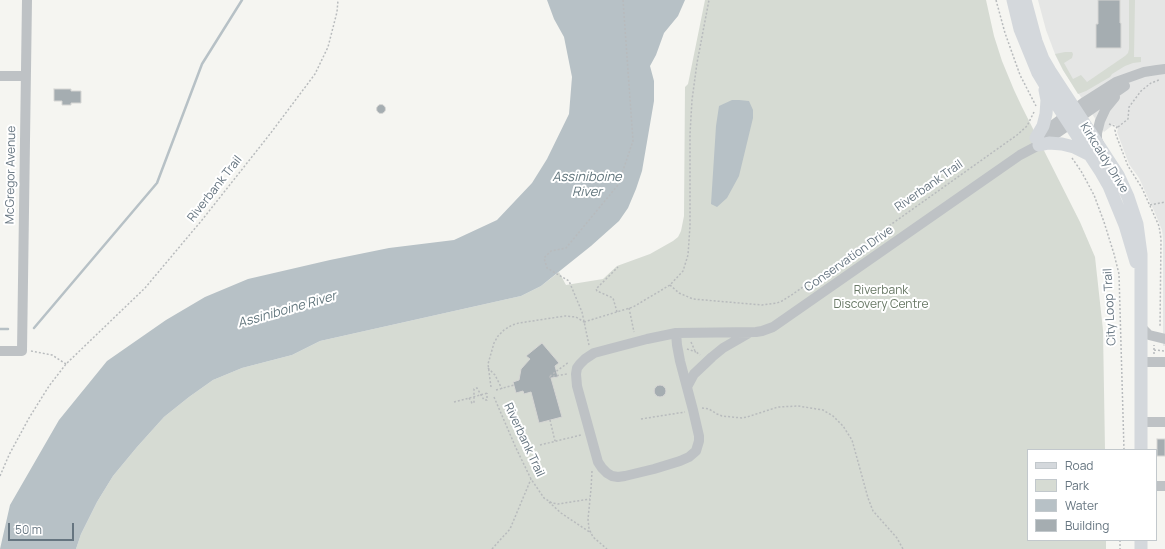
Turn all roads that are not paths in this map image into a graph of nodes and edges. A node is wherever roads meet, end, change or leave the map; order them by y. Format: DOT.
graph roads {
  1 [pos="27,0"];
  2 [pos="1013,0"];
  3 [pos="1025,0"];
  4 [pos="1164,74"];
  5 [pos="1135,75"];
  6 [pos="0,76"];
  7 [pos="26,76"];
  8 [pos="1044,84"];
  9 [pos="1124,86"];
  10 [pos="1072,117"];
  11 [pos="1037,142"];
  12 [pos="1095,151"];
  13 [pos="1141,327"];
  14 [pos="679,332"];
  15 [pos="750,332"];
  16 [pos="1165,339"];
  17 [pos="0,351"];
  18 [pos="1141,362"];
  19 [pos="1165,362"];
  20 [pos="687,387"];
  21 [pos="1141,422"];
  22 [pos="1165,422"];
  23 [pos="1141,449"];
  1 -- 7 [label="street, McGregor Avenue"];
  2 -- 8 [label="main road, Kirkcaldy Drive"];
  3 -- 10 [label="main road, Kirkcaldy Drive"];
  4 -- 5 [label="street"];
  5 -- 9 [label="street"];
  5 -- 10 [label="street"];
  6 -- 7 [label="street"];
  7 -- 17 [label="street, McGregor Avenue"];
  8 -- 10 [label="main road, Kirkcaldy Drive"];
  8 -- 11 [label="main road"];
  9 -- 10 [label="street"];
  9 -- 12 [label="street"];
  10 -- 11 [label="street, Conservation Drive"];
  10 -- 12 [label="main road, Kirkcaldy Drive"];
  11 -- 12 [label="main road"];
  11 -- 15 [label="street, Conservation Drive"];
  12 -- 13 [label="main road, Kirkcaldy Drive"];
  13 -- 16 [label="street"];
  13 -- 18 [label="main road, Kirkcaldy Drive"];
  14 -- 15 [label="street, Conservation Drive"];
  14 -- 20 [label="street, Conservation Drive"];
  14 -- 20 [label="street, Conservation Drive"];
  15 -- 20 [label="street"];
  18 -- 19 [label="street"];
  18 -- 21 [label="main road, Kirkcaldy Drive"];
  21 -- 22 [label="street"];
  21 -- 23 [label="main road, Kirkcaldy Drive"];
}
